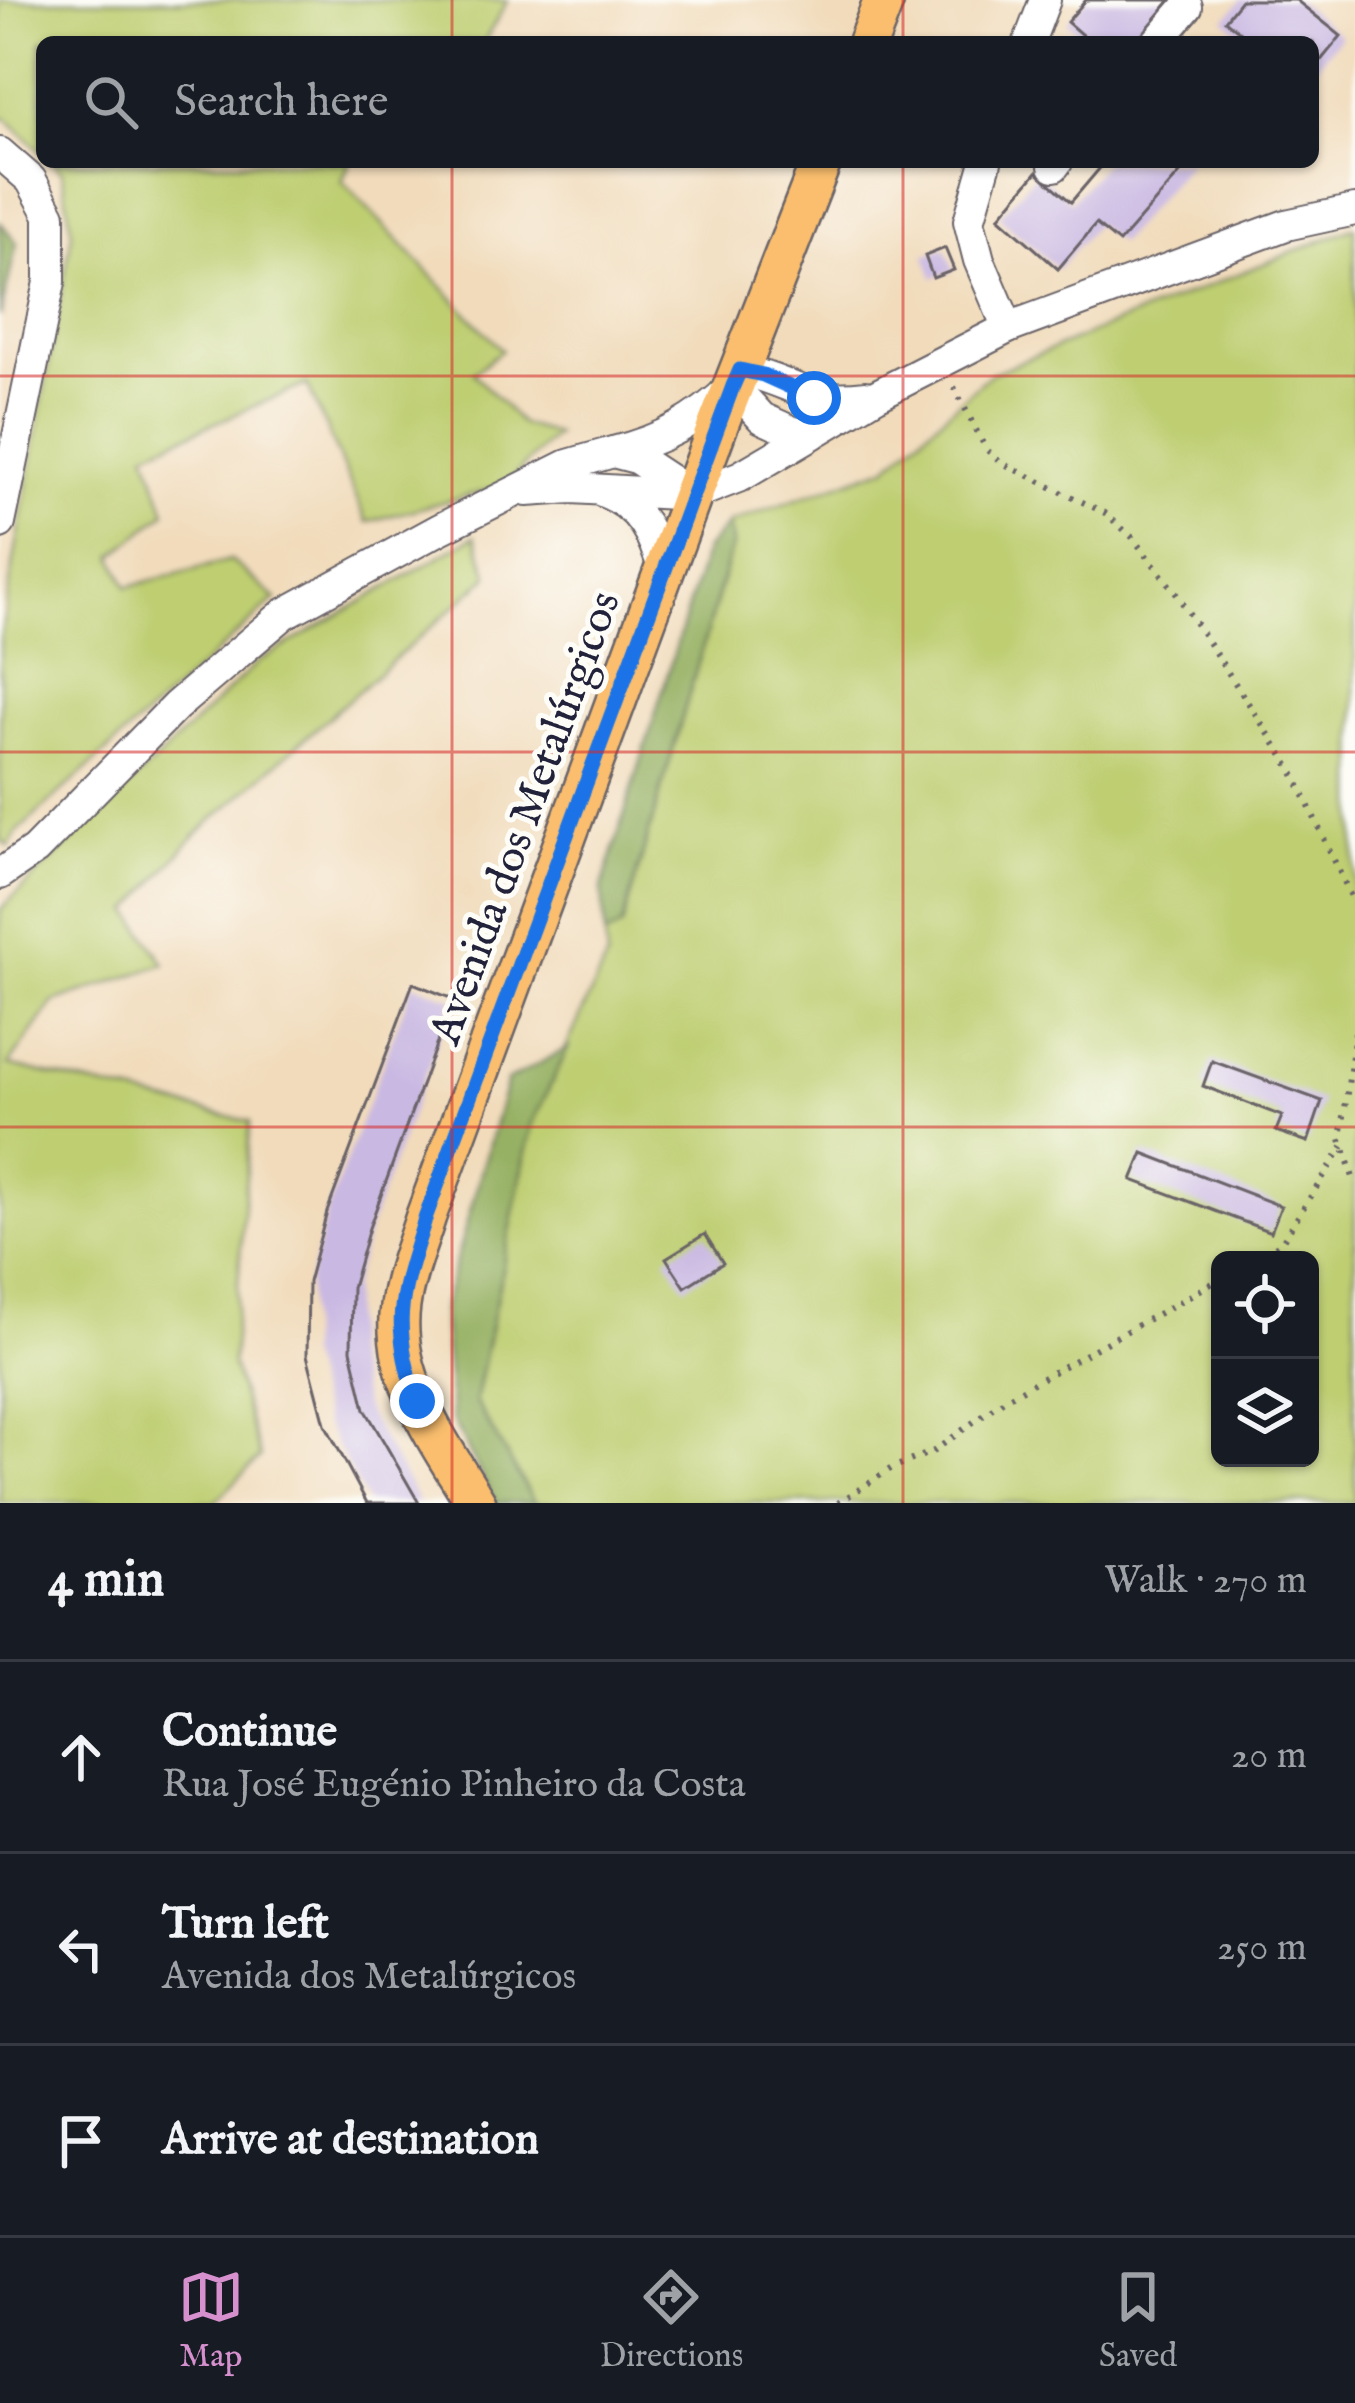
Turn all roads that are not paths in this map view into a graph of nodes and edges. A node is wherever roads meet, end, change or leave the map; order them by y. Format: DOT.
graph roads {
  1 [pos="884,0"];
  2 [pos="1045,0"];
  3 [pos="1187,7"];
  4 [pos="870,36"];
  5 [pos="1040,36"];
  6 [pos="1162,36"];
  7 [pos="0,153"];
  8 [pos="819,168"];
  9 [pos="984,168"];
  10 [pos="1355,210"];
  11 [pos="1008,328"];
  12 [pos="737,378"];
  13 [pos="877,395"];
  14 [pos="812,434"];
  15 [pos="613,452"];
  16 [pos="598,490"];
  17 [pos="521,491"];
  18 [pos="692,495"];
  19 [pos="0,523"];
  20 [pos="664,572"];
  21 [pos="0,874"];
  22 [pos="476,1503"];
  1 -- 4 [label="main road"];
  2 -- 5 [label="street"];
  3 -- 6 [label="street"];
  7 -- 19 [label="street"];
  8 -- 12 [label="main road, Avenida dos Metalúrgicos"];
  9 -- 11 [label="street"];
  10 -- 11 [label="street"];
  11 -- 13 [label="street"];
  12 -- 13 [label="street"];
  12 -- 14 [label="street"];
  12 -- 15 [label="street"];
  12 -- 18 [label="main road, Avenida dos Metalúrgicos"];
  13 -- 14 [label="street"];
  14 -- 18 [label="street"];
  15 -- 17 [label="street"];
  15 -- 18 [label="street"];
  16 -- 17 [label="street"];
  16 -- 18 [label="street"];
  16 -- 20 [label="street"];
  17 -- 21 [label="street"];
  18 -- 20 [label="main road, Avenida dos Metalúrgicos"];
  20 -- 22 [label="main road, Avenida dos Metalúrgicos"];
}
